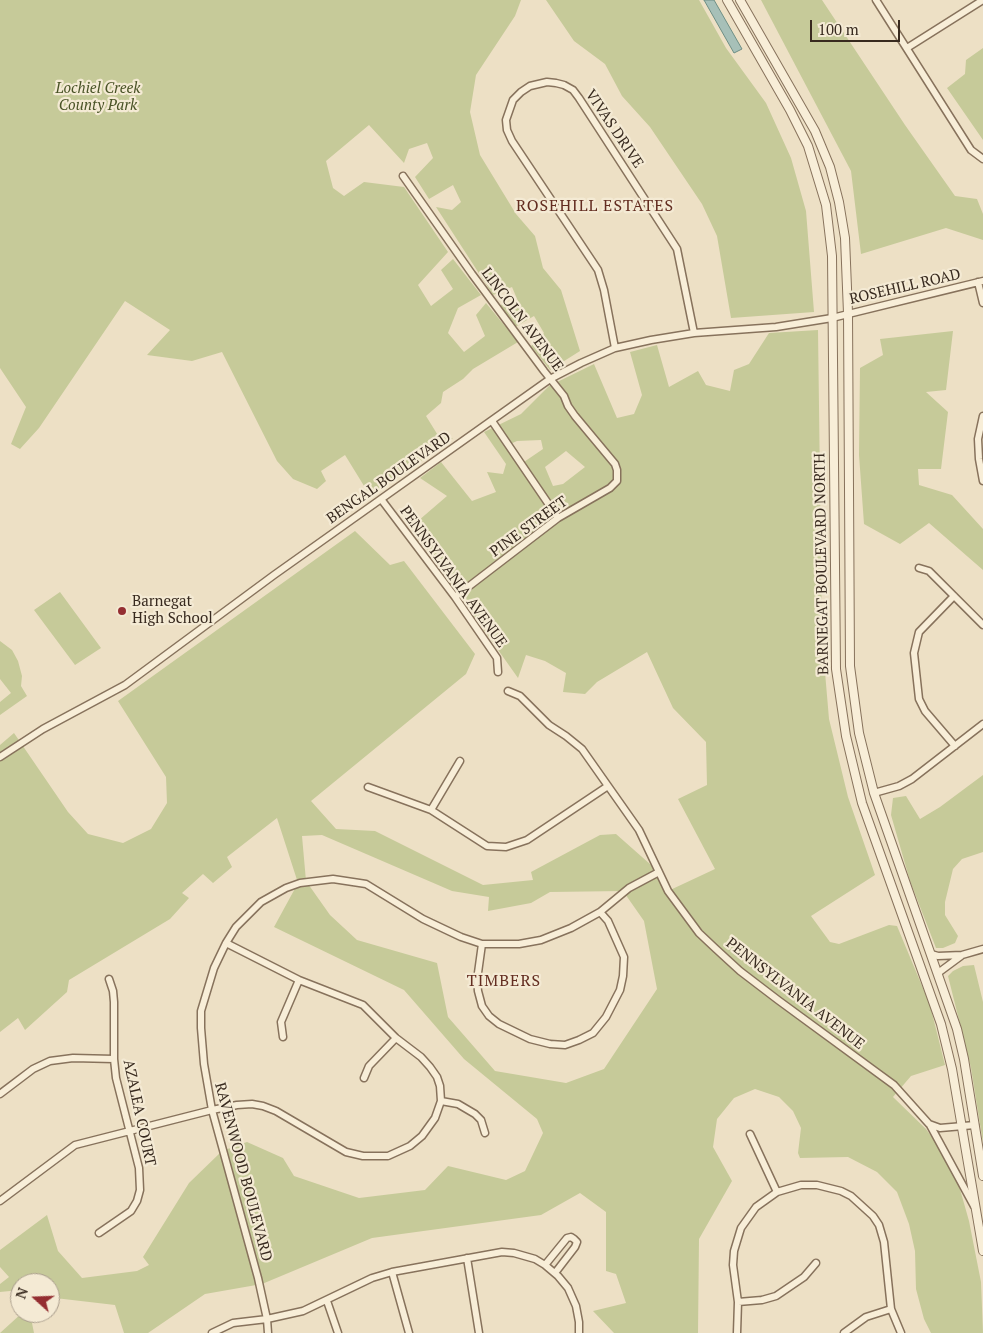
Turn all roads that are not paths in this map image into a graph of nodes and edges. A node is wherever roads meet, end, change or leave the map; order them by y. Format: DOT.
graph roads {
  1 [pos="727,0"];
  2 [pos="740,0"];
  3 [pos="876,0"];
  4 [pos="983,0"];
  5 [pos="907,48"];
  6 [pos="983,159"];
  7 [pos="403,176"];
  8 [pos="980,282"];
  9 [pos="983,303"];
  10 [pos="848,313"];
  11 [pos="832,318"];
  12 [pos="694,333"];
  13 [pos="615,348"];
  14 [pos="550,379"];
  15 [pos="983,416"];
  16 [pos="492,420"];
  17 [pos="617,478"];
  18 [pos="983,481"];
  19 [pos="382,499"];
  20 [pos="558,518"];
  21 [pos="919,568"];
  22 [pos="954,596"];
  23 [pos="455,597"];
  24 [pos="983,625"];
  25 [pos="498,672"];
  26 [pos="508,690"];
  27 [pos="983,724"];
  28 [pos="955,746"];
  29 [pos="0,757"];
  30 [pos="460,761"];
  31 [pos="608,786"];
  32 [pos="368,787"];
  33 [pos="874,793"];
  34 [pos="431,810"];
  35 [pos="659,872"];
  36 [pos="600,912"];
  37 [pos="226,943"];
  38 [pos="482,944"];
  39 [pos="983,949"];
  40 [pos="931,954"];
  41 [pos="962,955"];
  42 [pos="938,973"];
  43 [pos="109,979"];
  44 [pos="299,980"];
  45 [pos="283,1037"];
  46 [pos="396,1038"];
  47 [pos="114,1058"];
  48 [pos="364,1078"];
  49 [pos="0,1094"];
  50 [pos="441,1101"];
  51 [pos="212,1110"];
  52 [pos="929,1124"];
  53 [pos="974,1125"];
  54 [pos="961,1126"];
  55 [pos="130,1132"];
  56 [pos="485,1133"];
  57 [pos="750,1134"];
  58 [pos="983,1176"];
  59 [pos="777,1192"];
  60 [pos="0,1201"];
  61 [pos="975,1209"];
  62 [pos="98,1233"];
  63 [pos="983,1251"];
  64 [pos="467,1258"];
  65 [pos="816,1263"];
  66 [pos="545,1265"];
  67 [pos="392,1272"];
  68 [pos="555,1272"];
  69 [pos="327,1301"];
  70 [pos="738,1302"];
  71 [pos="891,1309"];
  72 [pos="268,1319"];
  73 [pos="212,1333"];
  74 [pos="268,1333"];
  75 [pos="338,1333"];
  76 [pos="409,1333"];
  77 [pos="479,1333"];
  78 [pos="579,1333"];
  79 [pos="737,1333"];
  80 [pos="844,1333"];
  81 [pos="901,1333"];
  1 -- 11 [label="street, BARNEGAT BOULEVARD NORTH"];
  2 -- 10 [label="street, BARNEGAT BOULEVARD NORTH"];
  3 -- 5 [label="street"];
  4 -- 5 [label="street"];
  5 -- 6 [label="street"];
  7 -- 14 [label="street, LINCOLN AVENUE"];
  8 -- 9 [label="street"];
  8 -- 10 [label="street, ROSEHILL ROAD"];
  10 -- 11 [label="street, ROSEHILL ROAD"];
  10 -- 33 [label="street, BARNEGAT BOULEVARD NORTH"];
  11 -- 12 [label="street, BENGAL BOULEVARD"];
  11 -- 54 [label="street, BARNEGAT BOULEVARD NORTH"];
  12 -- 13 [label="street, BENGAL BOULEVARD"];
  12 -- 13 [label="street, VIVAS DRIVE"];
  13 -- 14 [label="street, BENGAL BOULEVARD"];
  14 -- 16 [label="street, BENGAL BOULEVARD"];
  14 -- 17 [label="street, LINCOLN AVENUE"];
  15 -- 18 [label="street"];
  16 -- 19 [label="street, BENGAL BOULEVARD"];
  16 -- 20 [label="street"];
  17 -- 20 [label="street, PINE STREET"];
  19 -- 23 [label="street, PENNSYLVANIA AVENUE"];
  19 -- 29 [label="street, BENGAL BOULEVARD"];
  20 -- 23 [label="street, PINE STREET"];
  21 -- 22 [label="street"];
  22 -- 24 [label="street"];
  22 -- 28 [label="street"];
  23 -- 25 [label="street, PENNSYLVANIA AVENUE"];
  26 -- 31 [label="street, PENNSYLVANIA AVENUE"];
  27 -- 28 [label="street"];
  28 -- 33 [label="street"];
  30 -- 34 [label="street"];
  31 -- 34 [label="street"];
  31 -- 35 [label="street, PENNSYLVANIA AVENUE"];
  32 -- 34 [label="street"];
  33 -- 40 [label="street, BARNEGAT BOULEVARD NORTH"];
  35 -- 36 [label="street, RAVENWOOD BOULEVARD"];
  35 -- 52 [label="street, PENNSYLVANIA AVENUE"];
  36 -- 38 [label="street, RAVENWOOD BOULEVARD"];
  36 -- 38 [label="street"];
  37 -- 38 [label="street, RAVENWOOD BOULEVARD"];
  37 -- 44 [label="street"];
  37 -- 51 [label="street, RAVENWOOD BOULEVARD"];
  39 -- 41 [label="street"];
  40 -- 41 [label="street"];
  40 -- 42 [label="street, BARNEGAT BOULEVARD NORTH"];
  41 -- 42 [label="street"];
  42 -- 53 [label="street, BARNEGAT BOULEVARD NORTH"];
  43 -- 47 [label="street, AZALEA COURT"];
  44 -- 45 [label="street"];
  44 -- 46 [label="street"];
  46 -- 48 [label="street"];
  46 -- 50 [label="street"];
  47 -- 49 [label="street"];
  47 -- 55 [label="street, AZALEA COURT"];
  50 -- 51 [label="street"];
  50 -- 56 [label="street"];
  51 -- 55 [label="street"];
  51 -- 72 [label="street, RAVENWOOD BOULEVARD"];
  52 -- 54 [label="street"];
  52 -- 61 [label="street, PENNSYLVANIA AVENUE"];
  53 -- 54 [label="street"];
  53 -- 58 [label="street, BARNEGAT BOULEVARD NORTH"];
  54 -- 61 [label="street, BARNEGAT BOULEVARD NORTH"];
  55 -- 60 [label="street"];
  55 -- 62 [label="street, AZALEA COURT"];
  57 -- 59 [label="street"];
  59 -- 70 [label="street"];
  59 -- 71 [label="street"];
  61 -- 63 [label="street, BARNEGAT BOULEVARD NORTH"];
  64 -- 66 [label="street"];
  64 -- 67 [label="street"];
  64 -- 77 [label="street"];
  65 -- 70 [label="street"];
  66 -- 68 [label="street"];
  66 -- 68 [label="street"];
  67 -- 69 [label="street"];
  67 -- 76 [label="street"];
  68 -- 78 [label="street"];
  69 -- 72 [label="street"];
  69 -- 75 [label="street"];
  70 -- 79 [label="street"];
  71 -- 80 [label="street"];
  71 -- 81 [label="street"];
  72 -- 73 [label="street"];
  72 -- 74 [label="street, RAVENWOOD BOULEVARD"];
}
